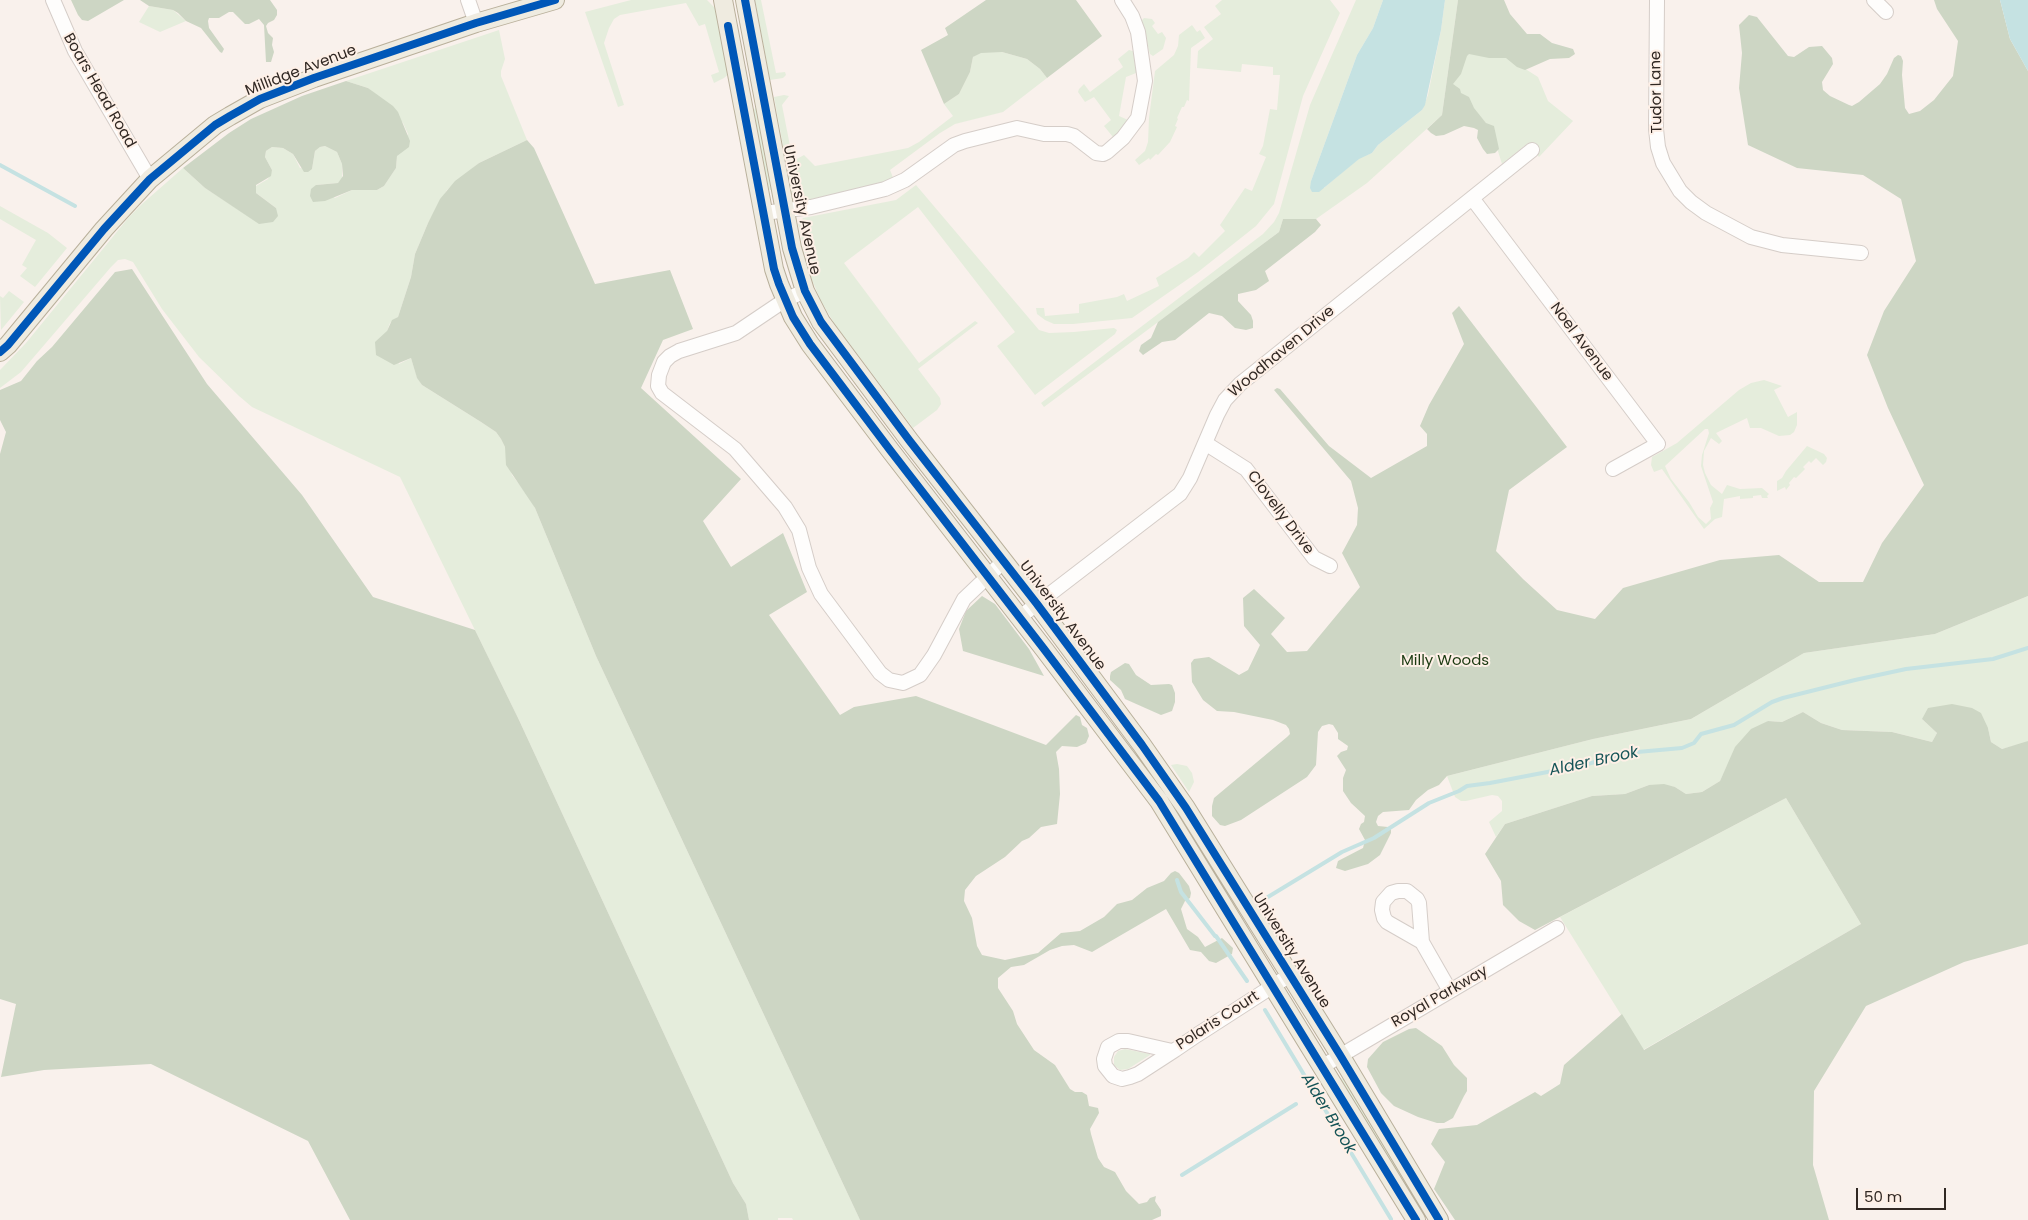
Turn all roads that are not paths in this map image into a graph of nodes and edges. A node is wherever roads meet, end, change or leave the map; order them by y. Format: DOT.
graph roads {
  1 [pos="53,0"];
  2 [pos="468,0"];
  3 [pos="555,0"];
  4 [pos="713,0"];
  5 [pos="723,0"];
  6 [pos="745,0"];
  7 [pos="1122,0"];
  8 [pos="1657,0"];
  9 [pos="1874,0"];
  10 [pos="1886,12"];
  11 [pos="476,23"];
  12 [pos="728,26"];
  13 [pos="1532,150"];
  14 [pos="150,179"];
  15 [pos="1472,198"];
  16 [pos="785,210"];
  17 [pos="764,213"];
  18 [pos="1861,253"];
  19 [pos="805,290"];
  20 [pos="785,300"];
  21 [pos="0,352"];
  22 [pos="1205,443"];
  23 [pos="1613,469"];
  24 [pos="1004,561"];
  25 [pos="1330,566"];
  26 [pos="986,576"];
  27 [pos="1037,604"];
  28 [pos="1020,617"];
  29 [pos="1558,928"];
  30 [pos="1422,942"];
  31 [pos="1290,975"];
  32 [pos="1273,986"];
  33 [pos="1450,991"];
  34 [pos="1172,1051"];
  35 [pos="1340,1055"];
  36 [pos="1323,1066"];
  37 [pos="1432,1218"];
  38 [pos="1416,1220"];
  1 -- 14 [label="street, Boars Head Road"];
  2 -- 11 [label="street"];
  3 -- 11 [label="main road, Millidge Avenue"];
  4 -- 12 [label="main road"];
  5 -- 12 [label="main road"];
  6 -- 16 [label="main road, University Avenue"];
  7 -- 16 [label="street"];
  8 -- 18 [label="street, Tudor Lane"];
  9 -- 10 [label="street"];
  11 -- 14 [label="main road, Millidge Avenue"];
  12 -- 17 [label="main road"];
  13 -- 15 [label="street, Woodhaven Drive"];
  14 -- 21 [label="main road, Millidge Avenue"];
  15 -- 22 [label="street, Woodhaven Drive"];
  15 -- 23 [label="street, Noel Avenue"];
  16 -- 17 [label="street"];
  16 -- 19 [label="main road, University Avenue"];
  17 -- 20 [label="main road"];
  19 -- 20 [label="street"];
  19 -- 24 [label="main road, University Avenue"];
  20 -- 26 [label="main road"];
  20 -- 26 [label="street"];
  22 -- 25 [label="street, Clovelly Drive"];
  22 -- 27 [label="street, Woodhaven Drive"];
  24 -- 26 [label="street"];
  24 -- 27 [label="main road, University Avenue"];
  26 -- 28 [label="main road"];
  27 -- 28 [label="street, Woodhaven Drive"];
  27 -- 31 [label="main road, University Avenue"];
  28 -- 32 [label="main road"];
  29 -- 33 [label="street, Royal Parkway"];
  30 -- 33 [label="street"];
  31 -- 32 [label="street, Polaris Court"];
  31 -- 35 [label="main road, University Avenue"];
  32 -- 34 [label="street, Polaris Court"];
  32 -- 36 [label="main road"];
  33 -- 35 [label="street, Royal Parkway"];
  35 -- 36 [label="street, Royal Parkway"];
  35 -- 37 [label="main road, University Avenue"];
  36 -- 38 [label="main road"];
}
